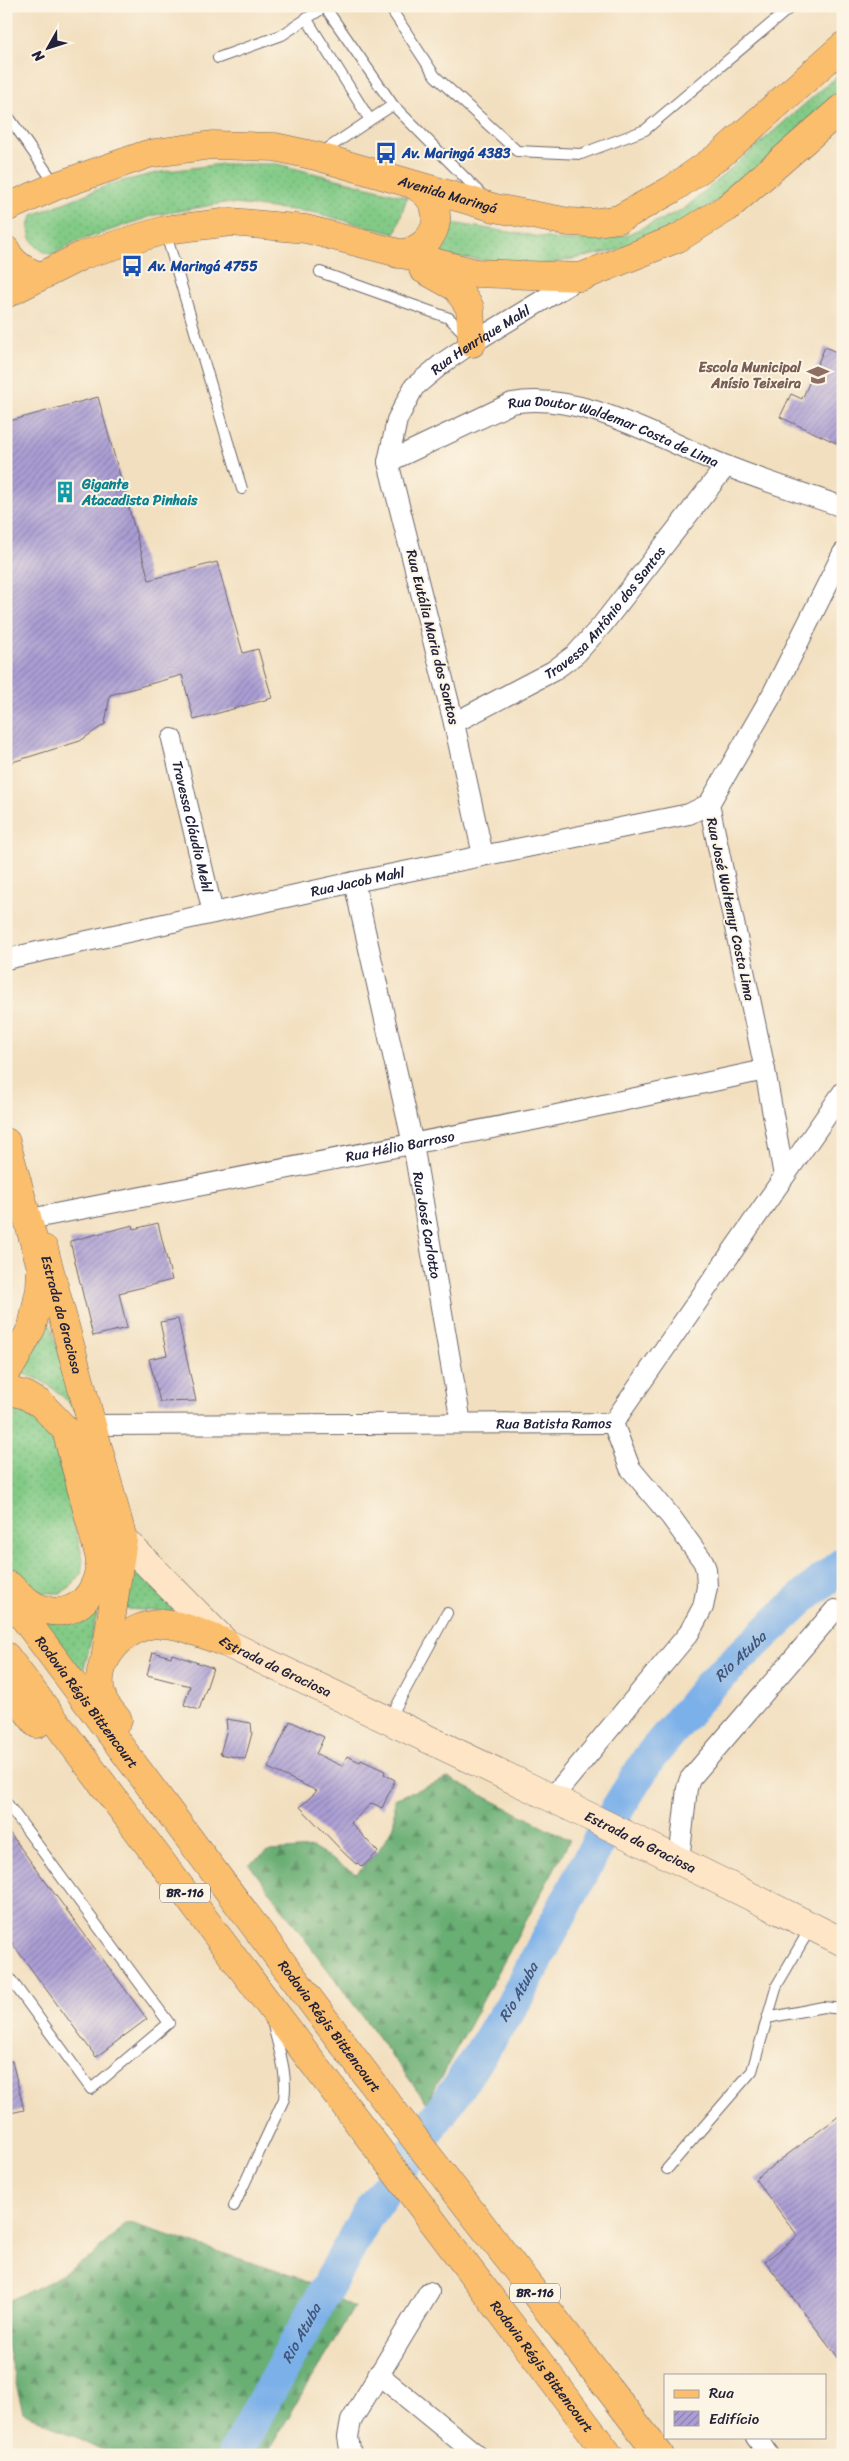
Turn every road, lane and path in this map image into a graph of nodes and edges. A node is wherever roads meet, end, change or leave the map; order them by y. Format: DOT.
graph roads {
  1 [pos="389,6"];
  2 [pos="792,6"];
  3 [pos="325,7"];
  4 [pos="306,18"];
  5 [pos="843,46"];
  6 [pos="218,58"];
  7 [pos="393,105"];
  8 [pos="843,107"];
  9 [pos="6,113"];
  10 [pos="370,120"];
  11 [pos="316,156"];
  12 [pos="56,186"];
  13 [pos="417,187"];
  14 [pos="7,208"];
  15 [pos="495,208"];
  16 [pos="165,230"];
  17 [pos="6,250"];
  18 [pos="398,254"];
  19 [pos="320,272"];
  20 [pos="41,276"];
  21 [pos="581,278"];
  22 [pos="6,294"];
  23 [pos="472,342"];
  24 [pos="397,420"];
  25 [pos="388,462"];
  26 [pos="726,466"];
  27 [pos="242,489"];
  28 [pos="843,507"];
  29 [pos="843,553"];
  30 [pos="454,724"];
  31 [pos="172,739"];
  32 [pos="709,804"];
  33 [pos="483,855"];
  34 [pos="354,882"];
  35 [pos="213,913"];
  36 [pos="6,959"];
  37 [pos="765,1070"];
  38 [pos="843,1092"];
  39 [pos="6,1128"];
  40 [pos="413,1144"];
  41 [pos="8,1149"];
  42 [pos="784,1176"];
  43 [pos="35,1218"];
  44 [pos="6,1372"];
  45 [pos="6,1390"];
  46 [pos="461,1423"];
  47 [pos="613,1423"];
  48 [pos="92,1425"];
  49 [pos="123,1539"];
  50 [pos="6,1582"];
  51 [pos="6,1594"];
  52 [pos="836,1610"];
  53 [pos="447,1613"];
  54 [pos="226,1643"];
  55 [pos="6,1656"];
  56 [pos="104,1664"];
  57 [pos="6,1691"];
  58 [pos="389,1721"];
  59 [pos="552,1798"];
  60 [pos="6,1802"];
  61 [pos="679,1861"];
  62 [pos="811,1926"];
  63 [pos="843,1942"];
  64 [pos="6,1972"];
  65 [pos="298,1983"];
  66 [pos="268,2003"];
  67 [pos="843,2009"];
  68 [pos="767,2018"];
  69 [pos="667,2169"];
  70 [pos="234,2206"];
  71 [pos="430,2292"];
  72 [pos="378,2374"];
  73 [pos="757,2438"];
  74 [pos="351,2455"];
  75 [pos="477,2455"];
  76 [pos="609,2455"];
  77 [pos="660,2455"];
  78 [pos="769,2455"];
  1 -- 2 [label="lane"];
  3 -- 4 [label="lane"];
  3 -- 7 [label="lane"];
  4 -- 6 [label="lane"];
  4 -- 10 [label="lane"];
  5 -- 15 [label="main road, Avenida Maringá"];
  7 -- 10 [label="lane"];
  7 -- 15 [label="lane"];
  8 -- 21 [label="main road"];
  9 -- 12 [label="lane"];
  10 -- 11 [label="lane"];
  11 -- 12 [label="main road, Avenida Maringá"];
  11 -- 13 [label="main road, Avenida Maringá"];
  12 -- 14 [label="main road, Avenida Maringá"];
  13 -- 15 [label="main road, Avenida Maringá"];
  13 -- 18 [label="main road"];
  16 -- 18 [label="main road"];
  16 -- 20 [label="main road"];
  16 -- 27 [label="lane"];
  17 -- 20 [label="main road"];
  18 -- 21 [label="main road"];
  18 -- 23 [label="main road"];
  19 -- 23 [label="lane"];
  20 -- 22 [label="main road"];
  21 -- 23 [label="street, Rua Henrique Mahl"];
  23 -- 24 [label="street, Rua Henrique Mahl"];
  24 -- 25 [label="street, Rua Eutália Maria dos Santos"];
  25 -- 26 [label="street, Rua Doutor Waldemar Costa de Lima"];
  25 -- 30 [label="street, Rua Eutália Maria dos Santos"];
  26 -- 28 [label="street, Rua Doutor Waldemar Costa de Lima"];
  26 -- 30 [label="street, Travessa Antônio dos Santos"];
  29 -- 32 [label="street, Rua José Waltemyr Costa Lima"];
  30 -- 33 [label="street, Rua Eutália Maria dos Santos"];
  31 -- 35 [label="street, Travessa Cláudio Mehl"];
  32 -- 33 [label="street, Rua Jacob Mahl"];
  32 -- 37 [label="street, Rua José Waltemyr Costa Lima"];
  33 -- 34 [label="street, Rua Jacob Mahl"];
  34 -- 35 [label="street, Rua Jacob Mahl"];
  34 -- 40 [label="street, Rua José Carlotto"];
  35 -- 36 [label="street, Rua Jacob Mahl"];
  37 -- 40 [label="street, Rua Hélio Barroso"];
  37 -- 42 [label="street, Rua José Waltemyr Costa Lima"];
  38 -- 42 [label="street, Rua Batista Ramos"];
  39 -- 41 [label="main road, Estrada da Graciosa"];
  40 -- 43 [label="street, Rua Hélio Barroso"];
  40 -- 46 [label="street, Rua José Carlotto"];
  41 -- 43 [label="main road, Estrada da Graciosa"];
  41 -- 44 [label="main road"];
  42 -- 47 [label="street, Rua Batista Ramos"];
  43 -- 48 [label="main road, Estrada da Graciosa"];
  45 -- 50 [label="main road"];
  46 -- 47 [label="street, Rua Batista Ramos"];
  46 -- 48 [label="street, Rua Batista Ramos"];
  47 -- 59 [label="street"];
  48 -- 49 [label="main road, Estrada da Graciosa"];
  49 -- 54 [label="main road, Estrada da Graciosa"];
  49 -- 56 [label="main road"];
  51 -- 65 [label="main road, Rodovia Régis Bittencourt / BR-116"];
  52 -- 61 [label="street"];
  53 -- 58 [label="lane"];
  54 -- 56 [label="main road"];
  54 -- 58 [label="main road, Estrada da Graciosa"];
  55 -- 66 [label="main road, Rodovia Régis Bittencourt / BR-116"];
  56 -- 65 [label="main road"];
  57 -- 66 [label="main road"];
  58 -- 59 [label="main road, Estrada da Graciosa"];
  59 -- 61 [label="main road, Estrada da Graciosa"];
  60 -- 64 [label="lane"];
  61 -- 62 [label="main road, Estrada da Graciosa"];
  62 -- 63 [label="main road, Estrada da Graciosa"];
  62 -- 68 [label="lane"];
  65 -- 77 [label="main road, Rodovia Régis Bittencourt / BR-116"];
  66 -- 70 [label="lane"];
  66 -- 76 [label="main road, Rodovia Régis Bittencourt / BR-116"];
  67 -- 68 [label="lane"];
  68 -- 69 [label="lane"];
  71 -- 72 [label="street"];
  72 -- 74 [label="street"];
  72 -- 75 [label="street"];
  73 -- 78 [label="street"];
}
